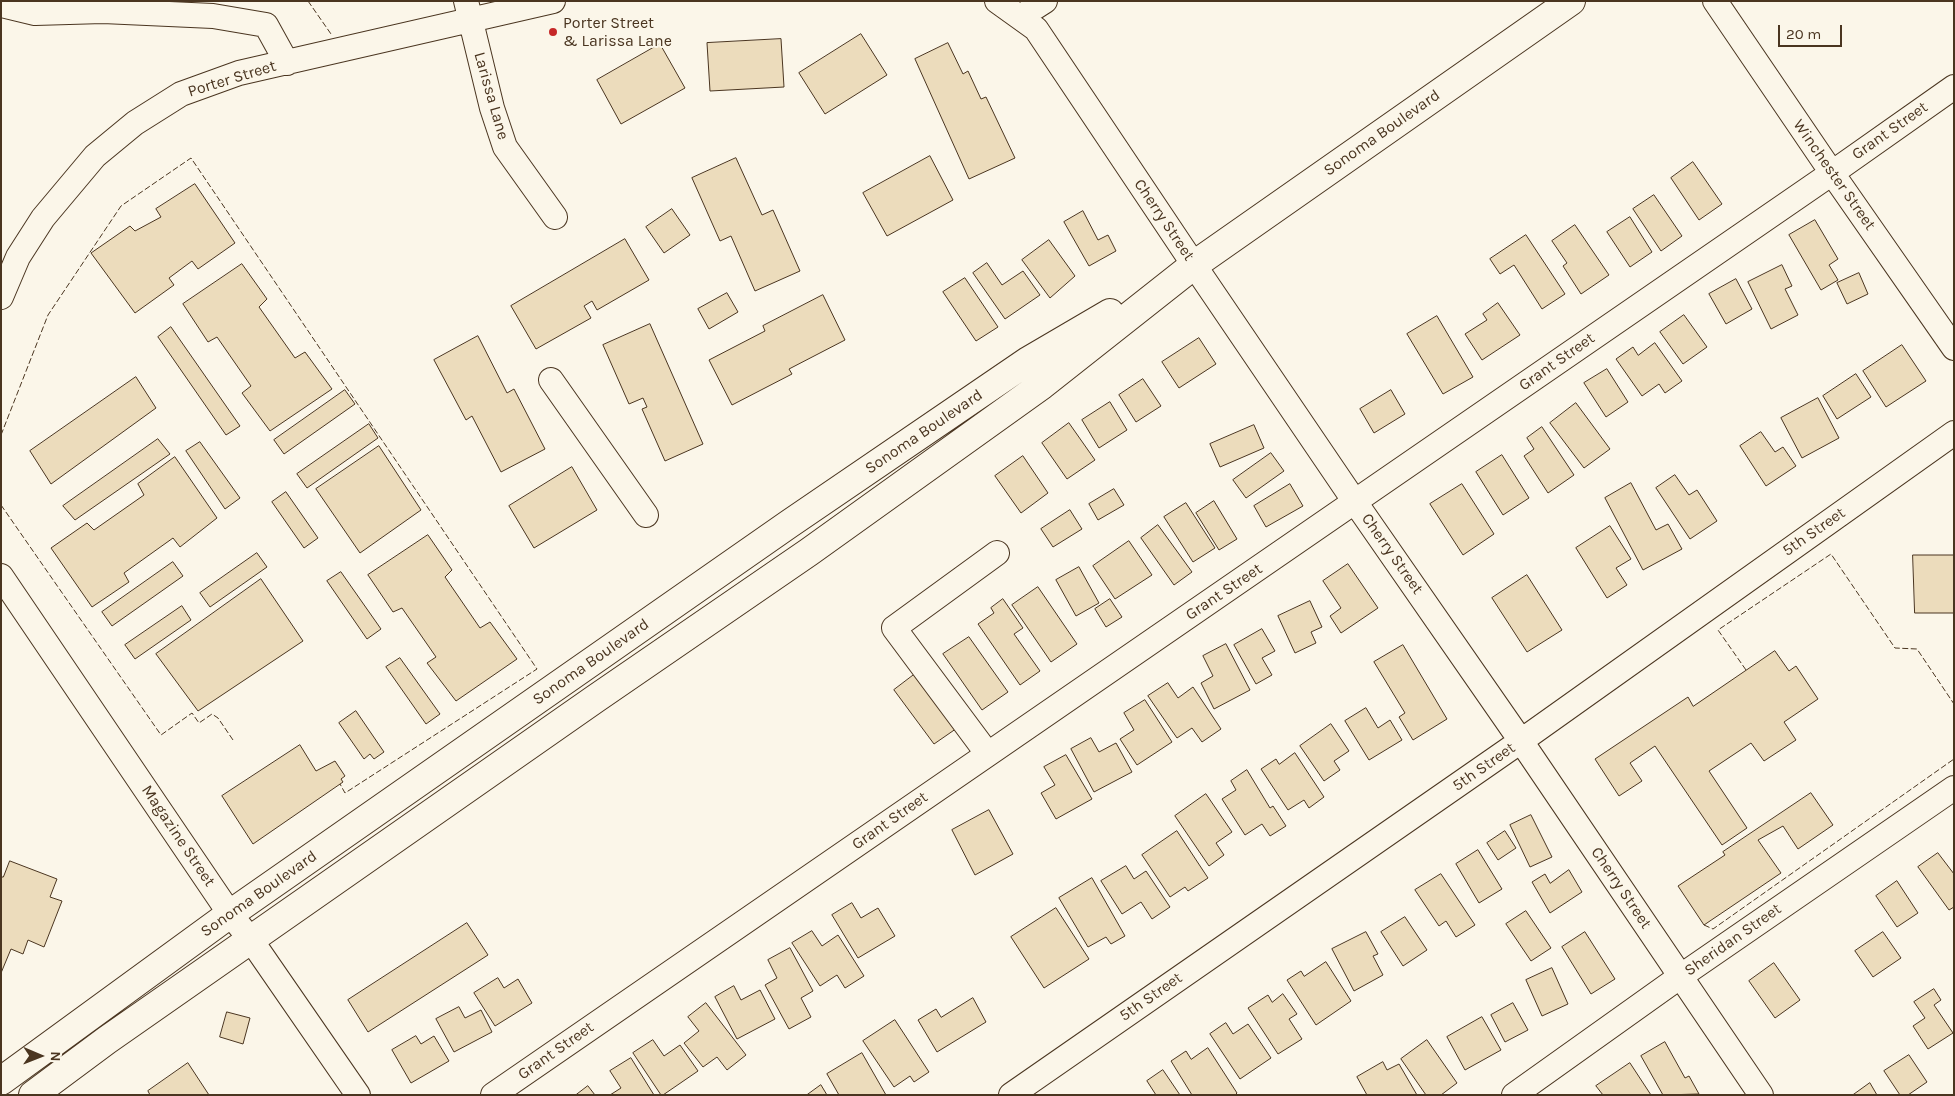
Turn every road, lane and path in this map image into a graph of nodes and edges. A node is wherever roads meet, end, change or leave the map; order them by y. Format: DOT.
graph roads {
  1 [pos="553,1"];
  2 [pos="997,1"];
  3 [pos="1045,1"];
  4 [pos="1571,1"];
  5 [pos="1715,1"];
  6 [pos="1,6"];
  7 [pos="469,11"];
  8 [pos="1020,17"];
  9 [pos="287,63"];
  10 [pos="1954,87"];
  11 [pos="1832,173"];
  12 [pos="555,217"];
  13 [pos="1194,265"];
  14 [pos="1,297"];
  15 [pos="1954,348"];
  16 [pos="551,380"];
  17 [pos="1954,433"];
  18 [pos="1355,502"];
  19 [pos="646,515"];
  20 [pos="997,553"];
  21 [pos="1,576"];
  22 [pos="1521,741"];
  23 [pos="987,754"];
  24 [pos="1954,788"];
  25 [pos="230,914"];
  26 [pos="251,940"];
  27 [pos="1681,976"];
  28 [pos="1,1081"];
  29 [pos="33,1095"];
  30 [pos="358,1095"];
  31 [pos="492,1095"];
  32 [pos="1011,1095"];
  33 [pos="1514,1095"];
  34 [pos="1761,1095"];
  1 -- 7 [label="street, Porter Street"];
  2 -- 8 [label="street"];
  3 -- 8 [label="street"];
  4 -- 13 [label="main road, Sonoma Boulevard"];
  5 -- 11 [label="street, Winchester Street"];
  6 -- 9 [label="street"];
  7 -- 9 [label="street, Porter Street"];
  7 -- 12 [label="street, Larissa Lane"];
  8 -- 13 [label="street, Cherry Street"];
  9 -- 14 [label="street, Porter Street"];
  10 -- 11 [label="street, Grant Street"];
  11 -- 15 [label="street, Winchester Street"];
  11 -- 18 [label="street, Grant Street"];
  13 -- 18 [label="street, Cherry Street"];
  13 -- 25 [label="main road, Sonoma Boulevard"];
  13 -- 26 [label="main road, Sonoma Boulevard"];
  16 -- 19 [label="street"];
  17 -- 22 [label="street, 5th Street"];
  18 -- 22 [label="street, Cherry Street"];
  18 -- 23 [label="street, Grant Street"];
  20 -- 23 [label="street"];
  21 -- 25 [label="street, Magazine Street"];
  22 -- 27 [label="street, Cherry Street"];
  22 -- 32 [label="street, 5th Street"];
  23 -- 31 [label="street, Grant Street"];
  24 -- 27 [label="street, Sheridan Street"];
  25 -- 26 [label="street, Magazine Street"];
  25 -- 28 [label="main road, Sonoma Boulevard"];
  26 -- 29 [label="main road, Sonoma Boulevard"];
  26 -- 30 [label="street, Magazine Street"];
  27 -- 33 [label="street, Sheridan Street"];
  27 -- 34 [label="street, Cherry Street"];
}
